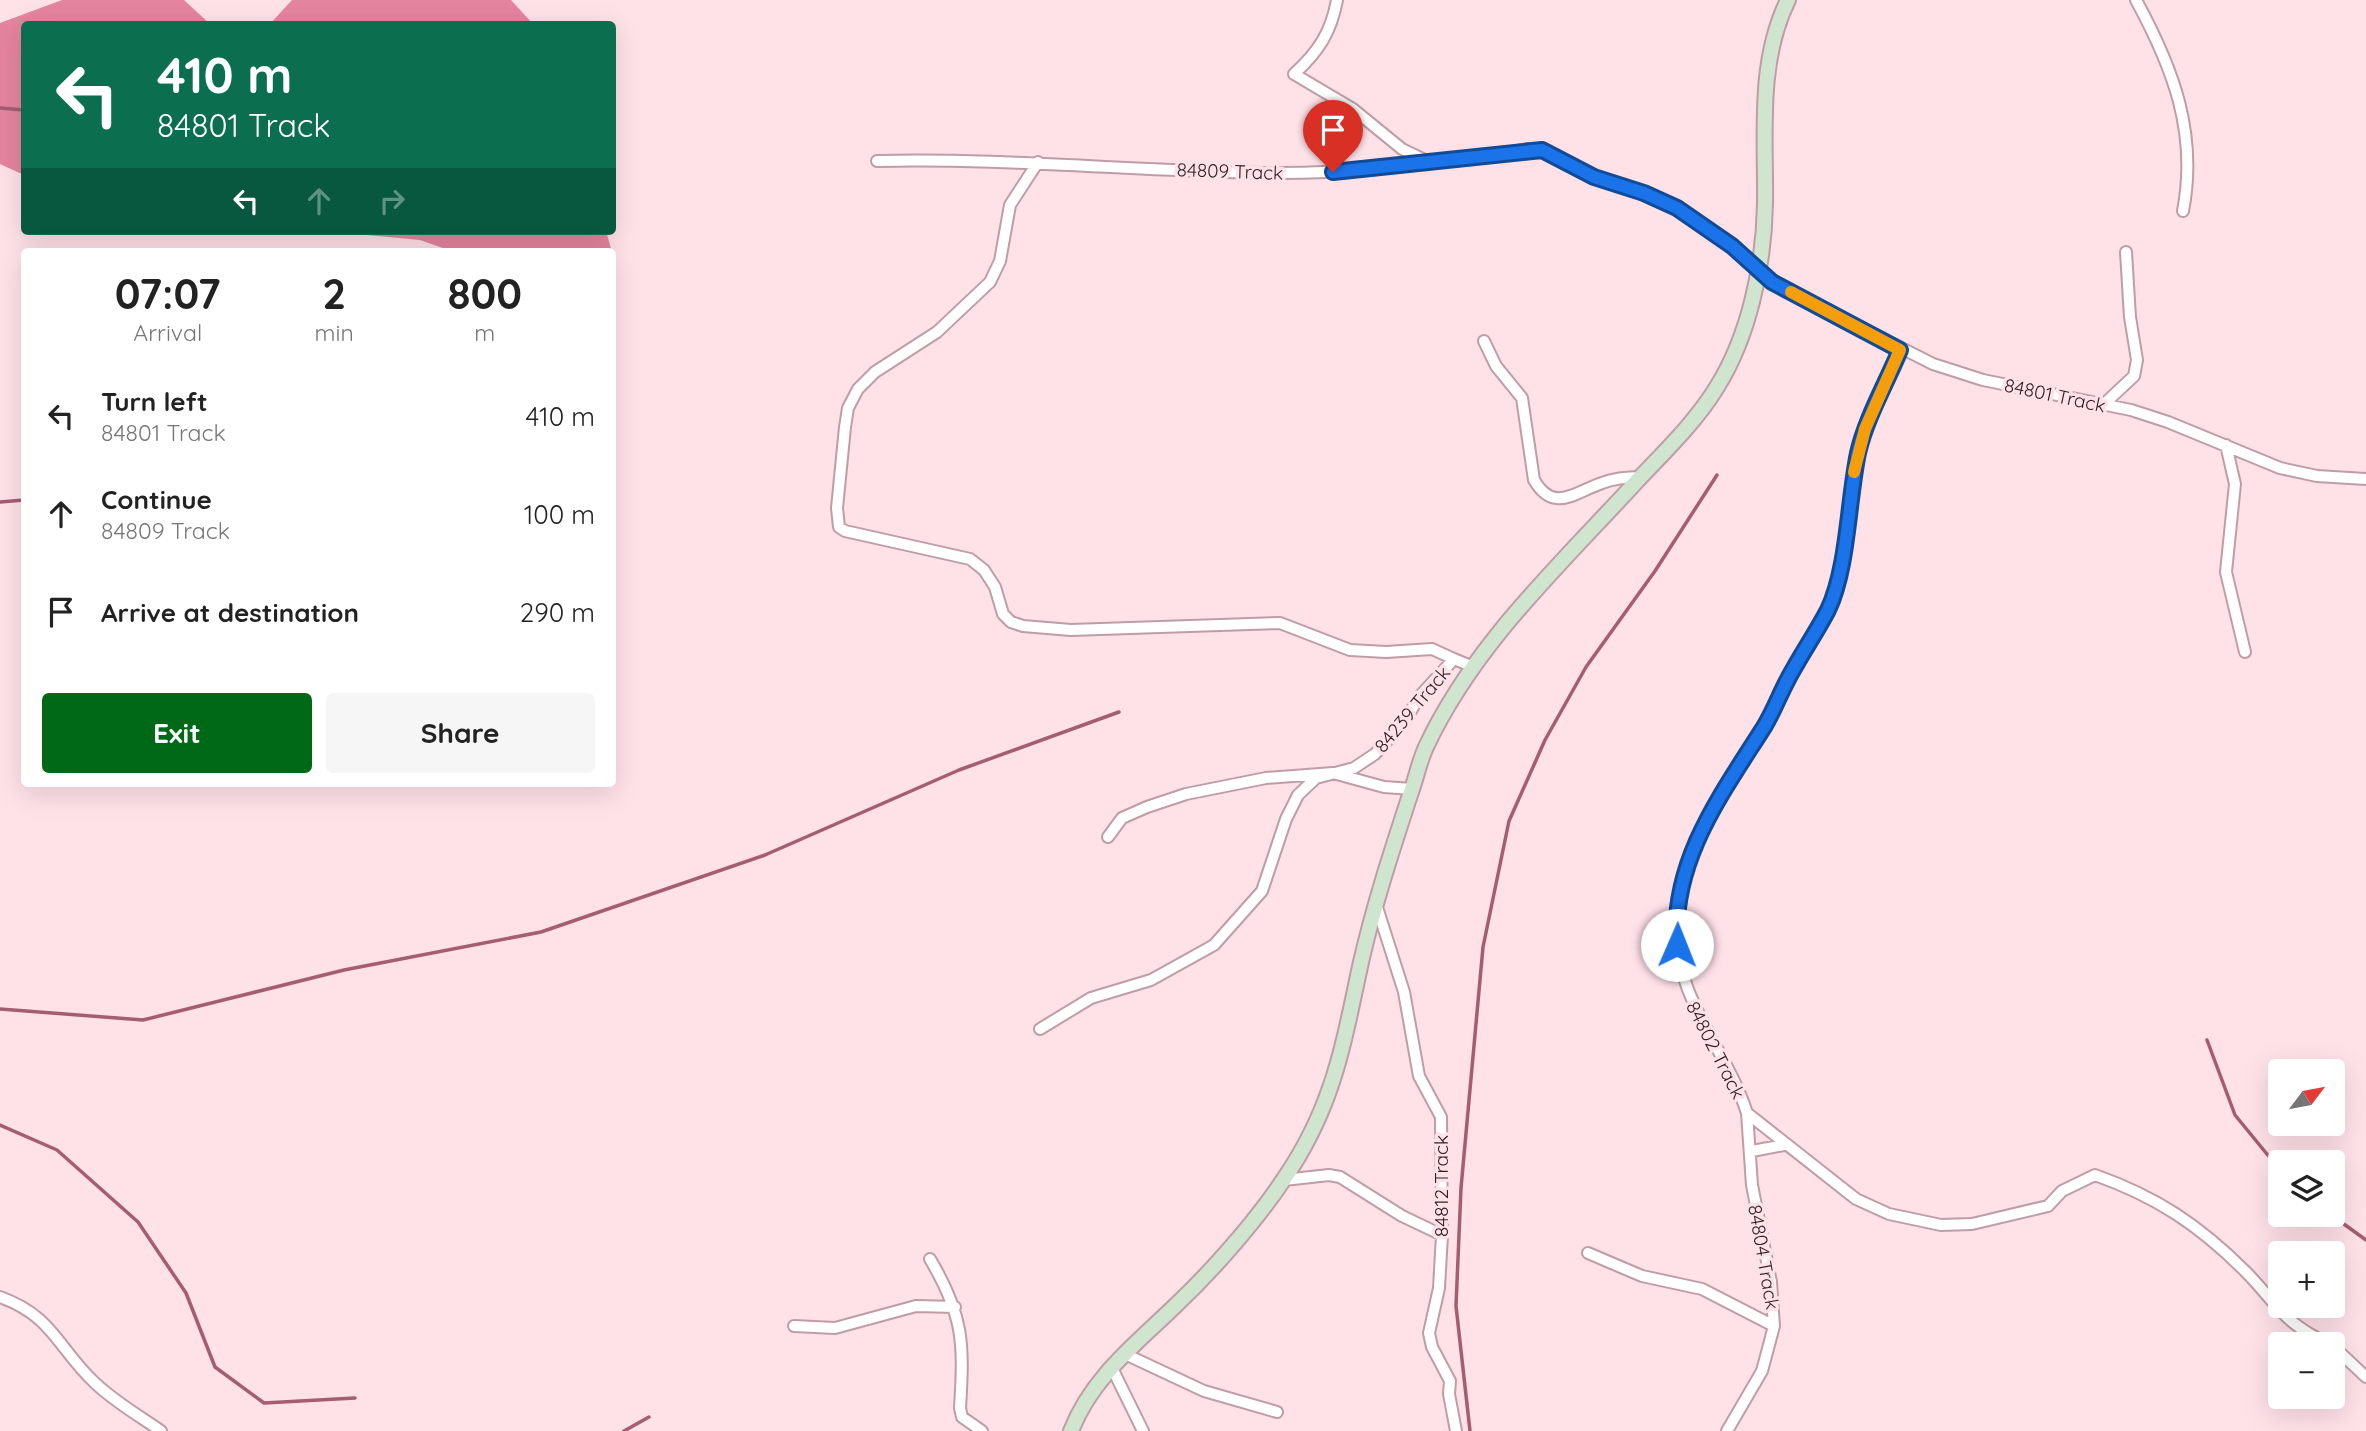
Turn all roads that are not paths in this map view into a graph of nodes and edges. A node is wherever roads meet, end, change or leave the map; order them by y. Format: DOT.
graph roads {
  1 [pos="1337,0"];
  2 [pos="1788,0"];
  3 [pos="2136,0"];
  4 [pos="877,161"];
  5 [pos="1038,162"];
  6 [pos="1433,164"];
  7 [pos="2183,211"];
  8 [pos="2126,252"];
  9 [pos="1758,271"];
  10 [pos="1484,341"];
  11 [pos="1900,350"];
  12 [pos="2103,405"];
  13 [pos="2226,445"];
  14 [pos="1641,477"];
  15 [pos="2366,479"];
  16 [pos="2245,652"];
  17 [pos="1454,659"];
  18 [pos="1471,666"];
  19 [pos="1333,773"];
  20 [pos="1412,789"];
  21 [pos="1108,837"];
  22 [pos="1376,904"];
  23 [pos="1040,1029"];
  24 [pos="1747,1113"];
  25 [pos="1784,1145"];
  26 [pos="1752,1151"];
  27 [pos="1284,1180"];
  28 [pos="1442,1235"];
  29 [pos="1588,1253"];
  30 [pos="930,1259"];
  31 [pos="0,1297"];
  32 [pos="955,1307"];
  33 [pos="794,1326"];
  34 [pos="1774,1326"];
  35 [pos="2306,1332"];
  36 [pos="1125,1354"];
  37 [pos="2345,1358"];
  38 [pos="1111,1366"];
  39 [pos="2366,1377"];
  40 [pos="1277,1412"];
  41 [pos="161,1431"];
  42 [pos="982,1431"];
  43 [pos="1071,1431"];
  44 [pos="1143,1431"];
  45 [pos="1455,1431"];
  46 [pos="1727,1431"];
  1 -- 6 [label="street"];
  2 -- 9 [label="street"];
  3 -- 7 [label="street"];
  4 -- 5 [label="street, 84809 Track"];
  5 -- 6 [label="street, 84809 Track"];
  5 -- 17 [label="street"];
  6 -- 9 [label="street, 84809 Track"];
  8 -- 12 [label="street"];
  9 -- 11 [label="street, 84801 Track"];
  9 -- 14 [label="street"];
  10 -- 14 [label="street"];
  11 -- 12 [label="street, 84801 Track"];
  11 -- 24 [label="street, 84802 Track"];
  12 -- 13 [label="street, 84801 Track"];
  13 -- 15 [label="street, 84801 Track"];
  13 -- 16 [label="street"];
  14 -- 18 [label="street"];
  17 -- 18 [label="street, 84239 Track"];
  17 -- 19 [label="street, 84239 Track"];
  18 -- 20 [label="street"];
  19 -- 20 [label="street"];
  19 -- 21 [label="street"];
  19 -- 23 [label="street, 84239 Track"];
  20 -- 22 [label="street"];
  22 -- 27 [label="street"];
  22 -- 28 [label="street, 84812 Track"];
  24 -- 25 [label="street, 84802 Track"];
  24 -- 26 [label="street, 84804 Track"];
  25 -- 26 [label="street"];
  25 -- 35 [label="street, 84802 Track"];
  26 -- 34 [label="street, 84804 Track"];
  27 -- 28 [label="street"];
  27 -- 36 [label="street"];
  28 -- 45 [label="street, 84812 Track"];
  29 -- 34 [label="street"];
  30 -- 32 [label="street"];
  31 -- 41 [label="street"];
  32 -- 33 [label="street"];
  32 -- 42 [label="street"];
  34 -- 46 [label="street, 84804 Track"];
  36 -- 38 [label="street"];
  36 -- 40 [label="street"];
  37 -- 39 [label="street, 84802 Track"];
  38 -- 43 [label="street"];
  38 -- 44 [label="street"];
}
